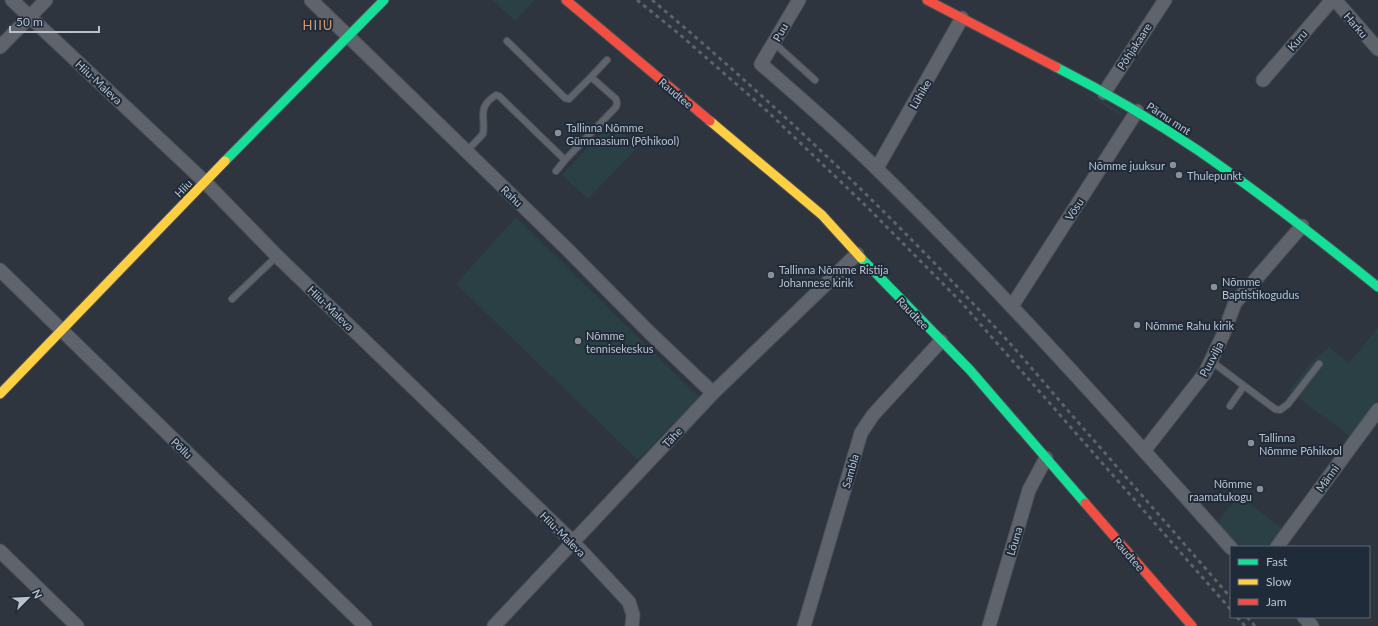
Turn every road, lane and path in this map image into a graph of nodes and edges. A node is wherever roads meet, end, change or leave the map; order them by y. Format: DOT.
graph roads {
  1 [pos="12,0"];
  2 [pos="46,0"];
  3 [pos="311,0"];
  4 [pos="384,0"];
  5 [pos="566,0"];
  6 [pos="799,0"];
  7 [pos="927,0"];
  8 [pos="1165,0"];
  9 [pos="1334,0"];
  10 [pos="30,17"];
  11 [pos="962,18"];
  12 [pos="348,36"];
  13 [pos="507,41"];
  14 [pos="774,43"];
  15 [pos="0,47"];
  16 [pos="1378,49"];
  17 [pos="607,60"];
  18 [pos="591,78"];
  19 [pos="815,80"];
  20 [pos="1262,80"];
  21 [pos="1104,93"];
  22 [pos="1137,111"];
  23 [pos="467,151"];
  24 [pos="565,160"];
  25 [pos="877,168"];
  26 [pos="556,171"];
  27 [pos="205,182"];
  28 [pos="1302,226"];
  29 [pos="857,254"];
  30 [pos="277,256"];
  31 [pos="0,270"];
  32 [pos="1378,287"];
  33 [pos="232,299"];
  34 [pos="1012,306"];
  35 [pos="62,330"];
  36 [pos="941,341"];
  37 [pos="1211,361"];
  38 [pos="1319,364"];
  39 [pos="1244,386"];
  40 [pos="713,393"];
  41 [pos="0,394"];
  42 [pos="1230,406"];
  43 [pos="1378,410"];
  44 [pos="1144,451"];
  45 [pos="1046,458"];
  46 [pos="573,542"];
  47 [pos="1278,546"];
  48 [pos="1230,547"];
  49 [pos="0,551"];
  50 [pos="1305,618"];
  51 [pos="77,626"];
  52 [pos="365,626"];
  53 [pos="494,626"];
  54 [pos="632,626"];
  55 [pos="804,626"];
  56 [pos="989,626"];
  57 [pos="1192,626"];
  58 [pos="1312,626"];
  1 -- 10 [label="street, Hiiu-Maleva"];
  2 -- 10 [label="street"];
  3 -- 12 [label="street, Rahu"];
  4 -- 12 [label="street, Hiiu"];
  5 -- 29 [label="street, Raudtee"];
  6 -- 14 [label="street, Puu"];
  7 -- 11 [label="street, Pärnu mnt"];
  8 -- 21 [label="street, Põhjakaare"];
  9 -- 16 [label="street, Harku"];
  9 -- 20 [label="street, Kuru"];
  10 -- 15 [label="street"];
  10 -- 27 [label="street, Hiiu-Maleva"];
  11 -- 21 [label="street, Pärnu mnt"];
  11 -- 25 [label="street, Lühike"];
  12 -- 23 [label="street, Rahu"];
  12 -- 27 [label="street, Hiiu"];
  13 -- 18 [label="lane"];
  14 -- 19 [label="lane"];
  14 -- 25 [label="street, Puu"];
  17 -- 18 [label="lane"];
  18 -- 24 [label="lane"];
  21 -- 22 [label="street, Pärnu mnt"];
  22 -- 28 [label="street, Pärnu mnt"];
  22 -- 34 [label="street, Võsu"];
  23 -- 24 [label="lane"];
  23 -- 40 [label="street, Rahu"];
  24 -- 26 [label="lane"];
  25 -- 34 [label="street"];
  27 -- 30 [label="street, Hiiu-Maleva"];
  27 -- 35 [label="street, Hiiu"];
  28 -- 32 [label="street, Pärnu mnt"];
  28 -- 37 [label="street, Puuvilja"];
  29 -- 36 [label="street, Raudtee"];
  29 -- 40 [label="street, Tähe"];
  30 -- 33 [label="lane"];
  30 -- 46 [label="street, Hiiu-Maleva"];
  31 -- 35 [label="street, Põllu"];
  34 -- 44 [label="street"];
  35 -- 41 [label="street, Hiiu"];
  35 -- 52 [label="street, Põllu"];
  36 -- 45 [label="street, Raudtee"];
  36 -- 55 [label="street, Sambla"];
  37 -- 39 [label="lane"];
  37 -- 44 [label="street, Puuvilja"];
  38 -- 39 [label="lane"];
  39 -- 42 [label="lane"];
  40 -- 46 [label="street, Tähe"];
  43 -- 47 [label="street, Männi"];
  44 -- 48 [label="street"];
  45 -- 56 [label="street, Lõuna"];
  45 -- 57 [label="street, Raudtee"];
  46 -- 53 [label="street, Tähe"];
  46 -- 54 [label="street, Hiiu-Maleva"];
  49 -- 51 [label="street"];
  50 -- 58 [label="street"];
}
